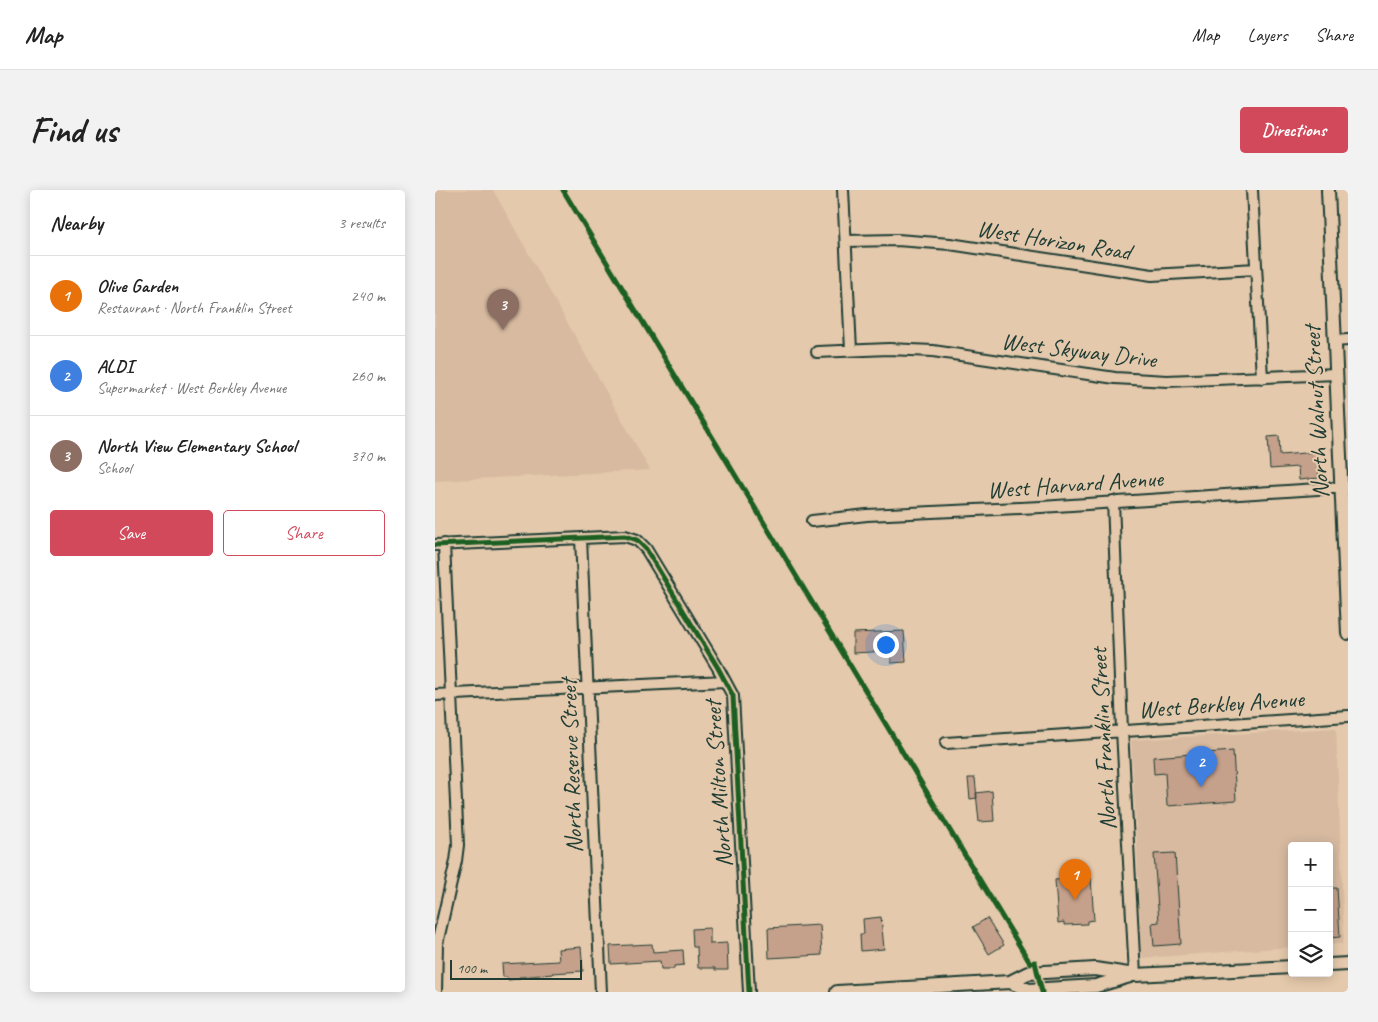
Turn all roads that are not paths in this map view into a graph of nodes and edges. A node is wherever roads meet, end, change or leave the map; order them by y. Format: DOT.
graph roads {
  1 [pos="843,190"];
  2 [pos="1252,190"];
  3 [pos="1328,190"];
  4 [pos="845,241"];
  5 [pos="1256,269"];
  6 [pos="1348,340"];
  7 [pos="1334,341"];
  8 [pos="851,350"];
  9 [pos="817,352"];
  10 [pos="1336,374"];
  11 [pos="1262,378"];
  12 [pos="1345,487"];
  13 [pos="1113,501"];
  14 [pos="812,521"];
  15 [pos="581,538"];
  16 [pos="439,545"];
  17 [pos="1347,601"];
  18 [pos="1348,633"];
  19 [pos="725,681"];
  20 [pos="588,687"];
  21 [pos="451,694"];
  22 [pos="435,695"];
  23 [pos="1348,716"];
  24 [pos="1122,730"];
  25 [pos="946,743"];
  26 [pos="1348,964"];
  27 [pos="1333,965"];
  28 [pos="1288,967"];
  29 [pos="1135,975"];
  30 [pos="436,992"];
  31 [pos="601,992"];
  32 [pos="749,992"];
  33 [pos="837,992"];
  1 -- 4 [label="street"];
  2 -- 5 [label="street"];
  3 -- 7 [label="main road, North Walnut Street"];
  4 -- 5 [label="street, West Horizon Road"];
  4 -- 8 [label="street"];
  5 -- 11 [label="street"];
  6 -- 7 [label="street"];
  7 -- 10 [label="main road, North Walnut Street"];
  8 -- 9 [label="street, West Skyway Drive"];
  8 -- 11 [label="street, West Skyway Drive"];
  10 -- 11 [label="street, West Skyway Drive"];
  10 -- 12 [label="main road, North Walnut Street"];
  12 -- 13 [label="street, West Harvard Avenue"];
  12 -- 17 [label="main road, North Walnut Street"];
  13 -- 14 [label="street, West Harvard Avenue"];
  13 -- 24 [label="street, North Franklin Street"];
  15 -- 16 [label="street"];
  15 -- 19 [label="street, North Milton Street"];
  15 -- 20 [label="street, North Reserve Street"];
  16 -- 21 [label="street"];
  17 -- 18 [label="main road, North Walnut Street"];
  19 -- 20 [label="street"];
  19 -- 32 [label="street, North Milton Street"];
  20 -- 21 [label="street"];
  20 -- 31 [label="street, North Reserve Street"];
  21 -- 22 [label="street"];
  21 -- 30 [label="street"];
  23 -- 24 [label="street, West Berkley Avenue"];
  24 -- 25 [label="street, West Berkley Avenue"];
  24 -- 29 [label="street, North Franklin Street"];
  26 -- 27 [label="main road"];
  28 -- 29 [label="main road"];
  29 -- 33 [label="main road"];
}
